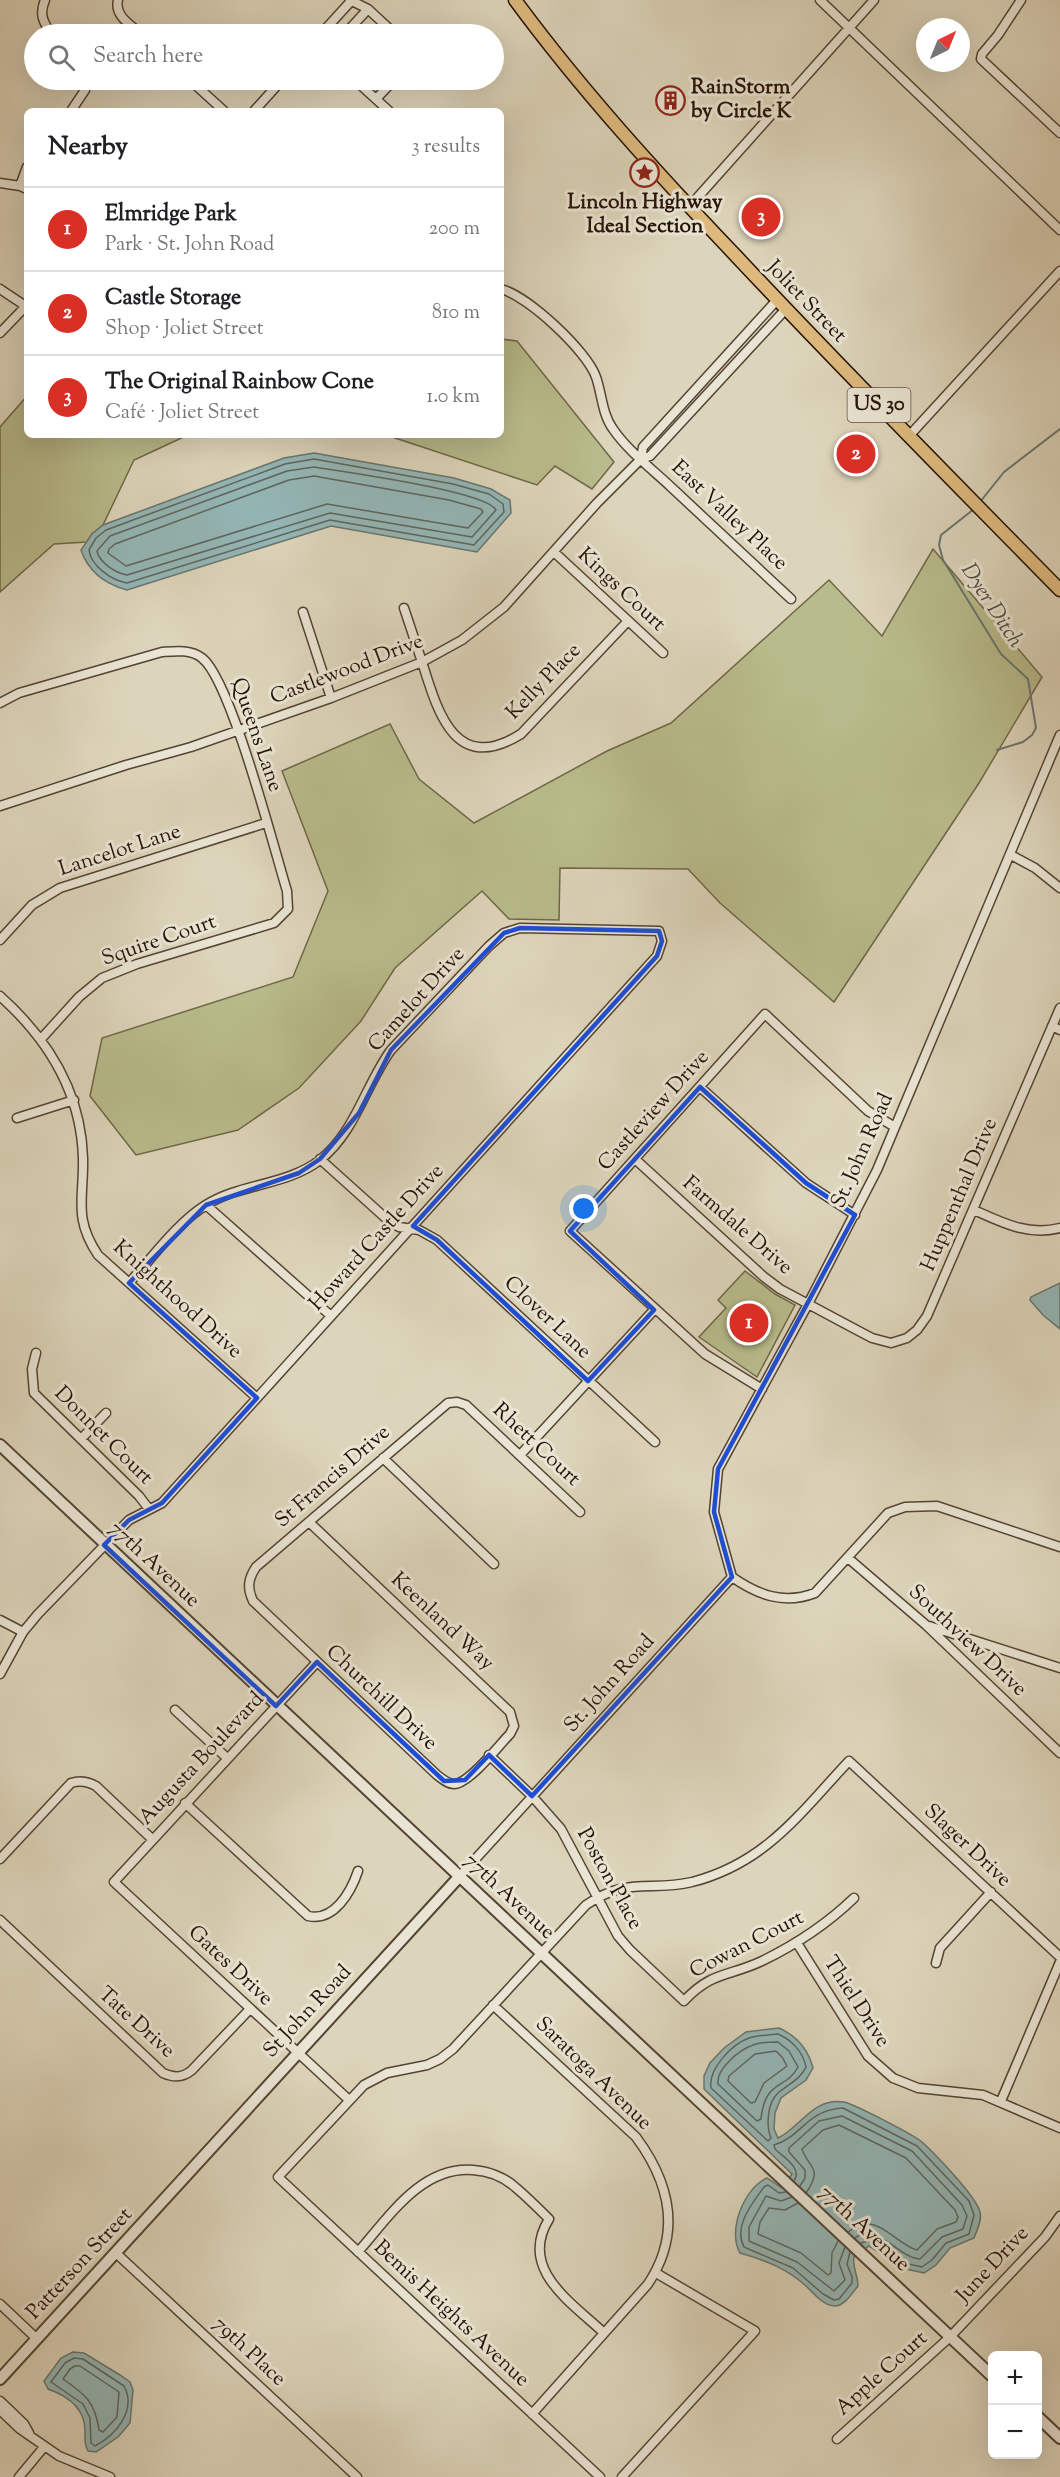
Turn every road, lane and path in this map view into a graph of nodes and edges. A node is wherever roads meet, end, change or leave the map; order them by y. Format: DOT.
graph roads {
  1 [pos="45,0"];
  2 [pos="118,0"];
  3 [pos="351,0"];
  4 [pos="514,0"];
  5 [pos="820,0"];
  6 [pos="874,0"];
  7 [pos="1021,0"];
  8 [pos="368,9"];
  9 [pos="44,24"];
  10 [pos="130,24"];
  11 [pos="330,24"];
  12 [pos="354,24"];
  13 [pos="384,24"];
  14 [pos="849,28"];
  15 [pos="85,90"];
  16 [pos="201,90"];
  17 [pos="273,90"];
  18 [pos="366,90"];
  19 [pos="385,90"];
  20 [pos="376,99"];
  21 [pos="73,108"];
  22 [pos="221,108"];
  23 [pos="257,108"];
  24 [pos="386,108"];
  25 [pos="1060,133"];
  26 [pos="0,183"];
  27 [pos="23,188"];
  28 [pos="690,207"];
  29 [pos="1060,230"];
  30 [pos="1060,271"];
  31 [pos="0,289"];
  32 [pos="504,290"];
  33 [pos="24,304"];
  34 [pos="781,305"];
  35 [pos="24,309"];
  36 [pos="0,333"];
  37 [pos="909,436"];
  38 [pos="641,459"];
  39 [pos="554,552"];
  40 [pos="1060,590"];
  41 [pos="791,599"];
  42 [pos="404,608"];
  43 [pos="303,612"];
  44 [pos="627,622"];
  45 [pos="663,653"];
  46 [pos="422,662"];
  47 [pos="331,698"];
  48 [pos="0,703"];
  49 [pos="238,730"];
  50 [pos="1060,735"];
  51 [pos="1,802"];
  52 [pos="267,823"];
  53 [pos="1011,855"];
  54 [pos="1060,888"];
  55 [pos="274,922"];
  56 [pos="0,940"];
  57 [pos="662,941"];
  58 [pos="0,996"];
  59 [pos="1060,1008"];
  60 [pos="1056,1028"];
  61 [pos="41,1039"];
  62 [pos="700,1087"];
  63 [pos="74,1100"];
  64 [pos="17,1118"];
  65 [pos="895,1127"];
  66 [pos="320,1159"];
  67 [pos="635,1159"];
  68 [pos="206,1205"];
  69 [pos="974,1210"];
  70 [pos="855,1215"];
  71 [pos="411,1228"];
  72 [pos="1060,1228"];
  73 [pos="129,1283"];
  74 [pos="808,1304"];
  75 [pos="654,1310"];
  76 [pos="331,1316"];
  77 [pos="853,1328"];
  78 [pos="36,1353"];
  79 [pos="588,1381"];
  80 [pos="762,1389"];
  81 [pos="257,1398"];
  82 [pos="466,1405"];
  83 [pos="105,1413"];
  84 [pos="81,1439"];
  85 [pos="655,1442"];
  86 [pos="0,1445"];
  87 [pos="520,1454"];
  88 [pos="383,1458"];
  89 [pos="149,1509"];
  90 [pos="580,1512"];
  91 [pos="309,1522"];
  92 [pos="104,1545"];
  93 [pos="1060,1547"];
  94 [pos="848,1558"];
  95 [pos="494,1564"];
  96 [pos="732,1577"];
  97 [pos="253,1601"];
  98 [pos="0,1620"];
  99 [pos="926,1625"];
  100 [pos="23,1632"];
  101 [pos="317,1662"];
  102 [pos="1060,1668"];
  103 [pos="0,1674"];
  104 [pos="276,1706"];
  105 [pos="175,1710"];
  106 [pos="1060,1753"];
  107 [pos="489,1755"];
  108 [pos="226,1758"];
  109 [pos="532,1796"];
  110 [pos="185,1803"];
  111 [pos="152,1839"];
  112 [pos="0,1859"];
  113 [pos="358,1871"];
  114 [pos="459,1877"];
  115 [pos="114,1882"];
  116 [pos="991,1893"];
  117 [pos="598,1897"];
  118 [pos="854,1898"];
  119 [pos="0,1920"];
  120 [pos="797,1943"];
  121 [pos="540,1953"];
  122 [pos="1060,1957"];
  123 [pos="1060,1962"];
  124 [pos="936,1964"];
  125 [pos="684,2001"];
  126 [pos="493,2005"];
  127 [pos="250,2009"];
  128 [pos="297,2053"];
  129 [pos="349,2100"];
  130 [pos="1000,2102"];
  131 [pos="1060,2127"];
  132 [pos="187,2175"];
  133 [pos="1060,2216"];
  134 [pos="358,2252"];
  135 [pos="117,2254"];
  136 [pos="656,2272"];
  137 [pos="0,2304"];
  138 [pos="604,2333"];
  139 [pos="950,2337"];
  140 [pos="37,2339"];
  141 [pos="988,2371"];
  142 [pos="0,2379"];
  143 [pos="0,2401"];
  144 [pos="0,2410"];
  145 [pos="532,2414"];
  146 [pos="1042,2421"];
  147 [pos="29,2433"];
  148 [pos="1060,2438"];
  149 [pos="837,2439"];
  150 [pos="44,2447"];
  151 [pos="19,2477"];
  152 [pos="110,2477"];
  153 [pos="357,2477"];
  154 [pos="600,2477"];
  155 [pos="622,2477"];
  1 -- 9 [label="street"];
  2 -- 10 [label="street"];
  3 -- 8 [label="street"];
  3 -- 11 [label="street"];
  4 -- 28 [label="main road, Joliet Street / US 30"];
  5 -- 14 [label="street"];
  6 -- 14 [label="street"];
  7 -- 25 [label="street"];
  8 -- 12 [label="street"];
  8 -- 13 [label="street"];
  14 -- 28 [label="street"];
  14 -- 29 [label="street"];
  15 -- 21 [label="street"];
  16 -- 22 [label="street"];
  17 -- 23 [label="street"];
  18 -- 20 [label="street"];
  19 -- 20 [label="street"];
  20 -- 24 [label="street"];
  26 -- 27 [label="street"];
  28 -- 34 [label="main road, Joliet Street / US 30"];
  30 -- 37 [label="street"];
  31 -- 33 [label="street"];
  32 -- 38 [label="street, East Valley Place"];
  34 -- 37 [label="main road, Joliet Street / US 30"];
  34 -- 38 [label="street, Castlewood Drive"];
  35 -- 36 [label="street"];
  37 -- 40 [label="main road, Joliet Street / US 30"];
  38 -- 39 [label="street, Castlewood Drive"];
  38 -- 41 [label="street, East Valley Place"];
  39 -- 44 [label="street, Kings Court"];
  39 -- 46 [label="street, Castlewood Drive"];
  42 -- 46 [label="street, Kelly Place"];
  43 -- 47 [label="street"];
  44 -- 45 [label="street, Kings Court"];
  44 -- 46 [label="street, Kelly Place"];
  46 -- 47 [label="street, Castlewood Drive"];
  47 -- 49 [label="street, Castlewood Drive"];
  48 -- 49 [label="street, Queens Lane"];
  49 -- 51 [label="street, Castlewood Drive"];
  49 -- 52 [label="street, Queens Lane"];
  50 -- 53 [label="street, St. John Road"];
  52 -- 55 [label="street, Queens Lane"];
  52 -- 56 [label="street, Lancelot Lane"];
  53 -- 54 [label="street"];
  53 -- 65 [label="street, St. John Road"];
  55 -- 61 [label="street, Squire Court"];
  57 -- 66 [label="street, Camelot Drive"];
  57 -- 71 [label="street, Howard Castle Drive"];
  58 -- 61 [label="street, Knighthood Drive"];
  59 -- 60 [label="street, Huppenthal Drive"];
  60 -- 69 [label="street, Huppenthal Drive"];
  61 -- 63 [label="street, Knighthood Drive"];
  62 -- 65 [label="street, Castleview Drive"];
  62 -- 67 [label="street, Castleview Drive"];
  62 -- 70 [label="street"];
  63 -- 64 [label="street"];
  63 -- 73 [label="street, Knighthood Drive"];
  65 -- 70 [label="street, St. John Road"];
  66 -- 68 [label="street, Camelot Drive"];
  66 -- 71 [label="street, Clover Lane"];
  67 -- 74 [label="street, Farmdale Drive"];
  67 -- 75 [label="street, Castleview Drive"];
  68 -- 73 [label="street, Camelot Drive"];
  68 -- 76 [label="street"];
  69 -- 72 [label="street"];
  69 -- 77 [label="street, Huppenthal Drive"];
  70 -- 74 [label="street, St. John Road"];
  71 -- 76 [label="street, Howard Castle Drive"];
  71 -- 79 [label="street, Clover Lane"];
  73 -- 81 [label="street, Knighthood Drive"];
  74 -- 77 [label="street, Farmdale Drive"];
  74 -- 80 [label="street, St. John Road"];
  75 -- 79 [label="street"];
  75 -- 80 [label="street"];
  76 -- 81 [label="street, Howard Castle Drive"];
  78 -- 84 [label="street, Donnet Court"];
  79 -- 85 [label="street, Clover Lane"];
  79 -- 87 [label="street"];
  80 -- 96 [label="street, St. John Road"];
  81 -- 89 [label="street, Howard Castle Drive"];
  82 -- 87 [label="street, Rhett Court"];
  82 -- 88 [label="street, St Francis Drive"];
  83 -- 84 [label="street"];
  84 -- 89 [label="street, Donnet Court"];
  86 -- 92 [label="street, 77th Avenue"];
  87 -- 90 [label="street, Rhett Court"];
  88 -- 91 [label="street, St Francis Drive"];
  88 -- 95 [label="street"];
  89 -- 92 [label="street, Howard Castle Drive"];
  91 -- 97 [label="street, St Francis Drive"];
  91 -- 107 [label="street, Keenland Way"];
  92 -- 100 [label="street, Howard Castle Drive"];
  92 -- 104 [label="street, 77th Avenue"];
  93 -- 94 [label="street"];
  94 -- 96 [label="street"];
  94 -- 99 [label="street, Southview Drive"];
  96 -- 109 [label="street, St. John Road"];
  97 -- 101 [label="street, Churchill Drive"];
  98 -- 100 [label="street"];
  99 -- 102 [label="street"];
  99 -- 106 [label="street, Southview Drive"];
  100 -- 103 [label="street, Howard Castle Drive"];
  101 -- 104 [label="street, Augusta Boulevard"];
  101 -- 107 [label="street, Churchill Drive"];
  104 -- 108 [label="street, Augusta Boulevard"];
  104 -- 114 [label="street, 77th Avenue"];
  105 -- 108 [label="street"];
  107 -- 109 [label="street, Poston Place"];
  108 -- 110 [label="street, Augusta Boulevard"];
  109 -- 114 [label="street, St. John Road"];
  109 -- 117 [label="street, Poston Place"];
  110 -- 111 [label="street, Augusta Boulevard"];
  110 -- 113 [label="street"];
  111 -- 112 [label="street"];
  111 -- 115 [label="street, Augusta Boulevard"];
  114 -- 121 [label="street, 77th Avenue"];
  114 -- 128 [label="street, St John Road"];
  115 -- 127 [label="street, Gates Drive"];
  116 -- 117 [label="street, Slager Drive"];
  116 -- 122 [label="street, Slager Drive"];
  116 -- 124 [label="street"];
  117 -- 121 [label="street"];
  117 -- 125 [label="street, Poston Place"];
  118 -- 120 [label="street, Cowan Court"];
  119 -- 127 [label="street, Tate Drive"];
  120 -- 125 [label="street, Cowan Court"];
  120 -- 130 [label="street, Thiel Drive"];
  121 -- 126 [label="street"];
  121 -- 139 [label="street, 77th Avenue"];
  123 -- 130 [label="street"];
  126 -- 129 [label="street"];
  126 -- 136 [label="street, Saratoga Avenue"];
  127 -- 128 [label="street, Gates Drive"];
  128 -- 129 [label="street, Gates Drive"];
  128 -- 132 [label="street, St John Road"];
  129 -- 134 [label="street, Bemis Heights Avenue"];
  130 -- 131 [label="street, Thiel Drive"];
  132 -- 135 [label="street, Patterson Street"];
  133 -- 139 [label="street, June Drive"];
  134 -- 138 [label="street"];
  134 -- 145 [label="street, Bemis Heights Avenue"];
  135 -- 140 [label="street, Patterson Street"];
  135 -- 153 [label="street, 79th Place"];
  136 -- 138 [label="street, Saratoga Avenue"];
  136 -- 155 [label="street"];
  137 -- 140 [label="street"];
  138 -- 145 [label="street, Saratoga Avenue"];
  139 -- 141 [label="street, 77th Avenue"];
  139 -- 149 [label="street, Apple Court"];
  140 -- 142 [label="street, Patterson Street"];
  143 -- 147 [label="street"];
  144 -- 147 [label="street"];
  145 -- 154 [label="street, Bemis Heights Avenue"];
  146 -- 148 [label="street"];
  147 -- 150 [label="street"];
  150 -- 151 [label="street"];
  150 -- 152 [label="street"];
}
